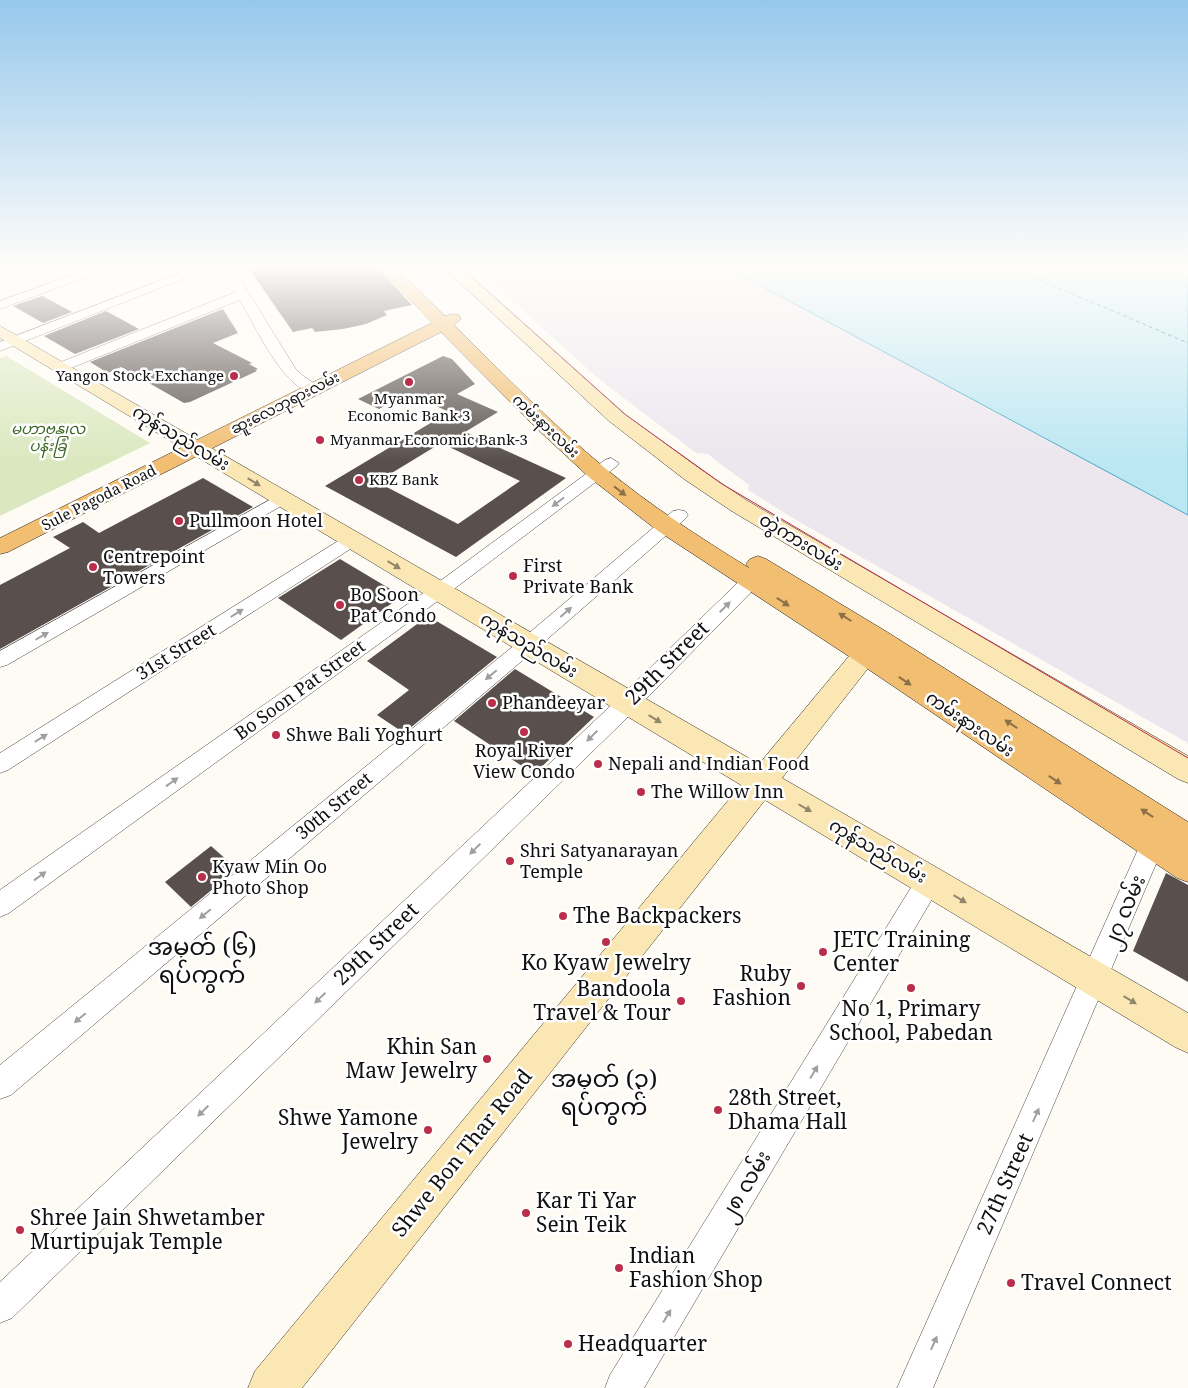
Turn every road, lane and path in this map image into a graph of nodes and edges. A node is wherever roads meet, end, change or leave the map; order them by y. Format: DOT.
graph roads {
  1 [pos="0,331"];
  2 [pos="42,331"];
  3 [pos="151,331"];
  4 [pos="268,331"];
  5 [pos="403,331"];
  6 [pos="415,331"];
  7 [pos="458,331"];
  8 [pos="521,331"];
  9 [pos="8,344"];
  10 [pos="61,367"];
  11 [pos="306,385"];
  12 [pos="190,444"];
  13 [pos="604,468"];
  14 [pos="282,498"];
  15 [pos="672,520"];
  16 [pos="0,530"];
  17 [pos="352,540"];
  18 [pos="0,547"];
  19 [pos="757,574"];
  20 [pos="439,591"];
  21 [pos="529,644"];
  22 [pos="871,646"];
  23 [pos="0,660"];
  24 [pos="628,703"];
  25 [pos="0,764"];
  26 [pos="1188,771"];
  27 [pos="762,783"];
  28 [pos="1106,800"];
  29 [pos="1188,839"];
  30 [pos="1152,845"];
  31 [pos="1188,868"];
  32 [pos="929,881"];
  33 [pos="0,904"];
  34 [pos="1096,980"];
  35 [pos="1188,1034"];
  36 [pos="0,1084"];
  37 [pos="0,1306"];
  38 [pos="272,1388"];
  39 [pos="623,1388"];
  40 [pos="915,1388"];
  1 -- 9 [label="main road, ကုန်သည်လမ်း"];
  2 -- 9 [label="street"];
  3 -- 10 [label="street"];
  4 -- 11 [label="street"];
  5 -- 11 [label="main road, ဆူးလေဘုရားလမ်း"];
  6 -- 11 [label="main road, ဆူးလေဘုရားလမ်း"];
  7 -- 13 [label="main road, ကမ်းနားလမ်း"];
  8 -- 26 [label="main road, တွဲကားလမ်း"];
  9 -- 10 [label="main road, ကုန်သည်လမ်း"];
  10 -- 12 [label="main road, ကုန်သည်လမ်း"];
  11 -- 12 [label="main road, ဆူးလေဘုရားလမ်း"];
  12 -- 14 [label="main road, ကုန်သည်လမ်း, one-way"];
  12 -- 16 [label="main road, Sule Pagoda Road"];
  12 -- 18 [label="main road, Sule Pagoda Road"];
  13 -- 15 [label="main road, ကမ်းနားလမ်း"];
  13 -- 20 [label="street, Bo Soon Pat Street, one-way"];
  14 -- 17 [label="main road, ကုန်သည်လမ်း"];
  23 -- 14 [label="street, one-way"];
  15 -- 19 [label="main road, ကမ်းနားလမ်း"];
  21 -- 15 [label="street, 30th Street, one-way"];
  17 -- 20 [label="main road, ကုန်သည်လမ်း, one-way"];
  25 -- 17 [label="street, 31st Street, one-way"];
  19 -- 22 [label="main road, ကမ်းနားလမ်း"];
  24 -- 19 [label="street, 29th Street, one-way"];
  20 -- 21 [label="main road, ကုန်သည်လမ်း"];
  33 -- 20 [label="street, Bo Soon Pat Street, one-way"];
  21 -- 24 [label="main road, ကုန်သည်လမ်း"];
  21 -- 36 [label="street, 30th Street, one-way"];
  22 -- 27 [label="main road, Shwe Bon Thar Road"];
  22 -- 28 [label="main road, ကမ်းနားလမ်း"];
  24 -- 27 [label="main road, ကုန်သည်လမ်း, one-way"];
  24 -- 37 [label="street, 29th Street, one-way"];
  27 -- 32 [label="main road, ကုန်သည်လမ်း, one-way"];
  27 -- 38 [label="main road, Shwe Bon Thar Road"];
  29 -- 28 [label="main road, ကမ်းနားလမ်း, one-way"];
  28 -- 30 [label="main road, ကမ်းနားလမ်း"];
  30 -- 31 [label="main road, ကမ်းနားလမ်း"];
  30 -- 34 [label="street, ၂၇ လမ်း"];
  32 -- 34 [label="main road, ကုန်သည်လမ်း, one-way"];
  39 -- 32 [label="street, ၂၈ လမ်း, one-way"];
  34 -- 35 [label="main road, ကုန်သည်လမ်း, one-way"];
  40 -- 34 [label="street, 27th Street, one-way"];
}
